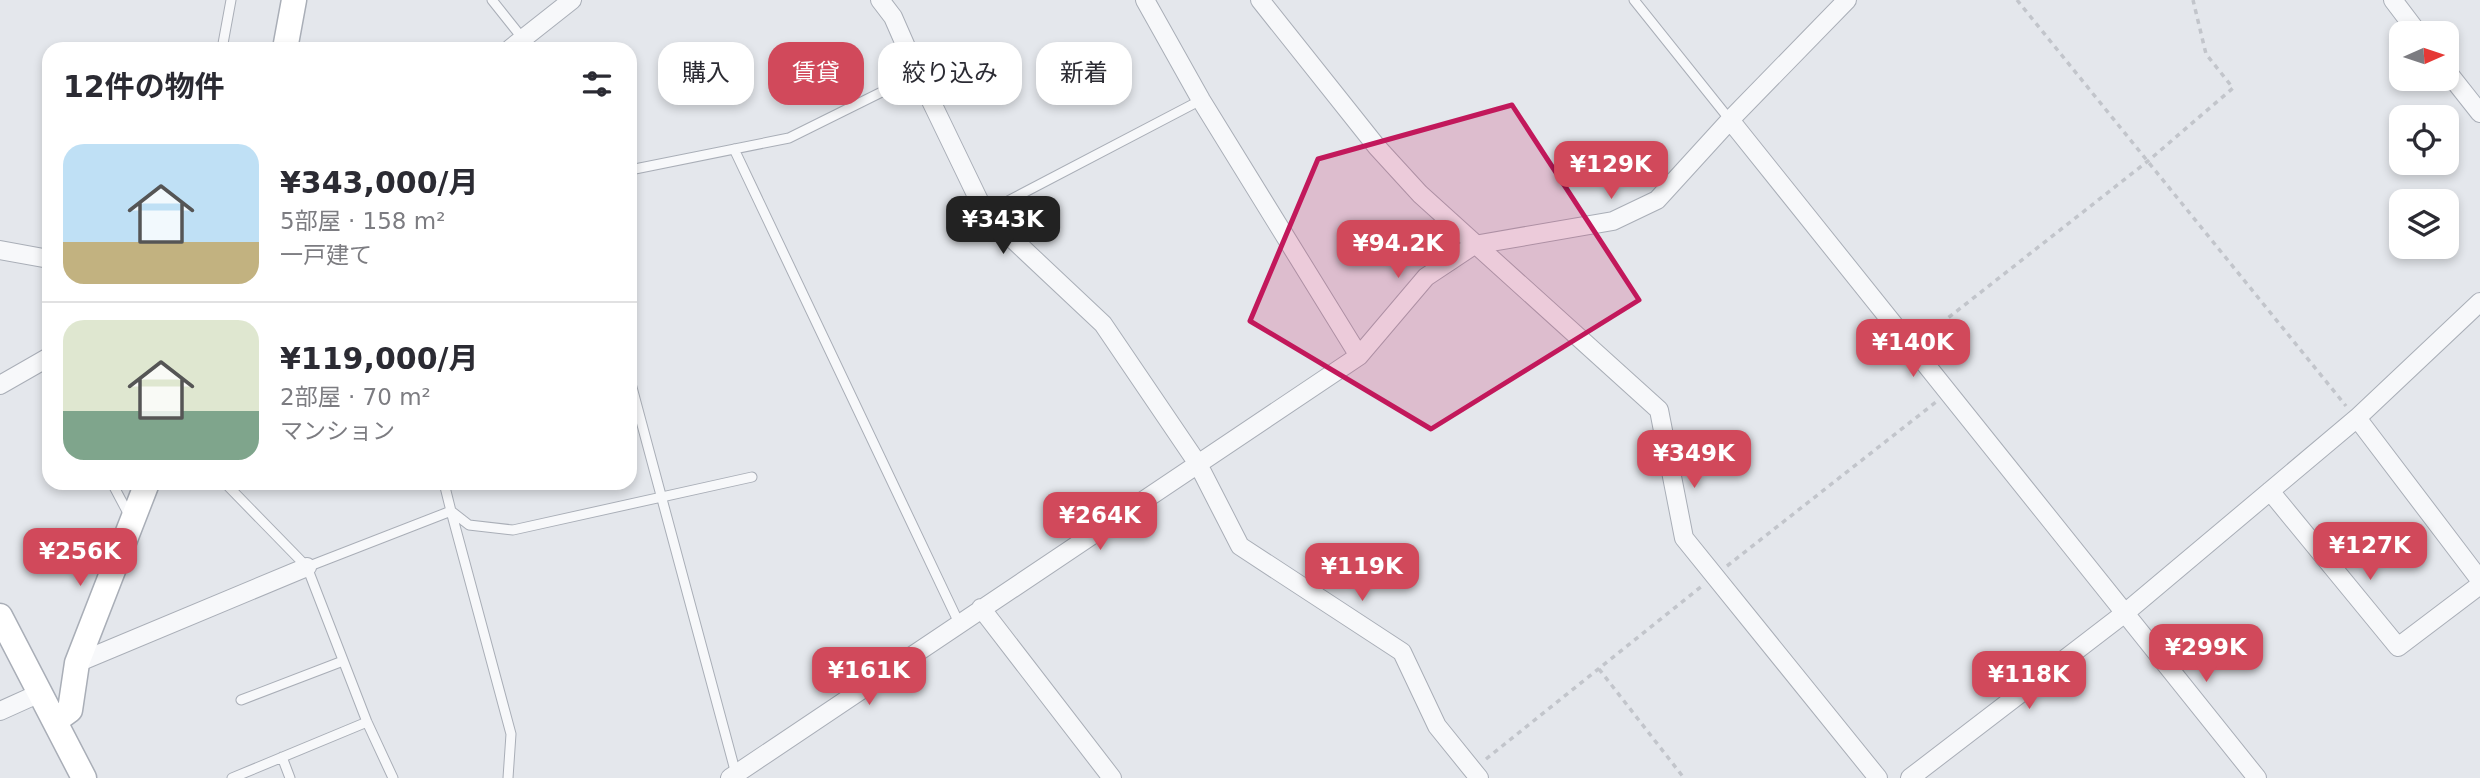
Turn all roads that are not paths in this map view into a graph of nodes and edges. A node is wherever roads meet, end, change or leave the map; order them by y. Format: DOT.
graph roads {
  1 [pos="231,0"];
  2 [pos="294,0"];
  3 [pos="492,0"];
  4 [pos="572,0"];
  5 [pos="880,0"];
  6 [pos="1145,0"];
  7 [pos="1260,0"];
  8 [pos="1634,0"];
  9 [pos="1847,0"];
  10 [pos="2393,0"];
  11 [pos="2409,21"];
  12 [pos="223,42"];
  13 [pos="286,42"];
  14 [pos="519,42"];
  15 [pos="524,42"];
  16 [pos="905,42"];
  17 [pos="2459,86"];
  18 [pos="878,94"];
  19 [pos="1201,100"];
  20 [pos="933,105"];
  21 [pos="2480,113"];
  22 [pos="1730,120"];
  23 [pos="734,149"];
  24 [pos="637,169"];
  25 [pos="985,213"];
  26 [pos="1474,245"];
  27 [pos="0,250"];
  28 [pos="42,258"];
  29 [pos="2480,302"];
  30 [pos="1360,356"];
  31 [pos="42,363"];
  32 [pos="0,385"];
  33 [pos="637,406"];
  34 [pos="2357,418"];
  35 [pos="1198,464"];
  36 [pos="752,477"];
  37 [pos="116,490"];
  38 [pos="144,490"];
  39 [pos="232,490"];
  40 [pos="446,490"];
  41 [pos="2270,491"];
  42 [pos="662,497"];
  43 [pos="451,511"];
  44 [pos="131,519"];
  45 [pos="307,567"];
  46 [pos="2480,582"];
  47 [pos="981,608"];
  48 [pos="2125,613"];
  49 [pos="0,616"];
  50 [pos="959,623"];
  51 [pos="344,661"];
  52 [pos="77,663"];
  53 [pos="40,693"];
  54 [pos="241,700"];
  55 [pos="0,711"];
  56 [pos="55,721"];
  57 [pos="367,722"];
  58 [pos="282,757"];
  59 [pos="80,775"];
  60 [pos="735,777"];
  61 [pos="232,778"];
  62 [pos="290,778"];
  63 [pos="393,778"];
  64 [pos="508,778"];
  65 [pos="1112,778"];
  66 [pos="1479,778"];
  67 [pos="1878,778"];
  68 [pos="1910,778"];
  69 [pos="2257,778"];
  1 -- 12 [label="lane"];
  2 -- 13 [label="street"];
  3 -- 14 [label="lane"];
  4 -- 15 [label="street"];
  5 -- 16 [label="street"];
  6 -- 19 [label="street"];
  7 -- 26 [label="street"];
  8 -- 22 [label="lane"];
  9 -- 22 [label="street"];
  10 -- 11 [label="street"];
  17 -- 21 [label="street"];
  18 -- 23 [label="lane"];
  19 -- 25 [label="lane"];
  19 -- 30 [label="street"];
  20 -- 25 [label="street"];
  22 -- 26 [label="street"];
  22 -- 48 [label="street"];
  23 -- 24 [label="lane"];
  23 -- 50 [label="lane"];
  25 -- 35 [label="street"];
  26 -- 30 [label="street"];
  26 -- 67 [label="street"];
  27 -- 28 [label="street"];
  29 -- 34 [label="street"];
  30 -- 35 [label="street"];
  31 -- 32 [label="street"];
  33 -- 42 [label="lane"];
  34 -- 41 [label="street"];
  34 -- 46 [label="street"];
  35 -- 47 [label="street"];
  35 -- 66 [label="street"];
  36 -- 42 [label="lane"];
  37 -- 44 [label="lane"];
  38 -- 44 [label="street"];
  39 -- 45 [label="lane"];
  40 -- 43 [label="lane"];
  41 -- 46 [label="street"];
  41 -- 48 [label="street"];
  42 -- 43 [label="lane"];
  42 -- 60 [label="lane"];
  43 -- 45 [label="lane"];
  43 -- 64 [label="lane"];
  44 -- 52 [label="street"];
  45 -- 51 [label="lane"];
  45 -- 52 [label="street"];
  47 -- 50 [label="street"];
  47 -- 65 [label="street"];
  48 -- 68 [label="street"];
  48 -- 69 [label="street"];
  49 -- 53 [label="street"];
  50 -- 60 [label="street"];
  51 -- 54 [label="lane"];
  51 -- 57 [label="lane"];
  52 -- 56 [label="street"];
  53 -- 55 [label="street"];
  53 -- 56 [label="street"];
  56 -- 59 [label="street"];
  57 -- 58 [label="lane"];
  57 -- 63 [label="lane"];
  58 -- 61 [label="lane"];
  58 -- 62 [label="lane"];
}
